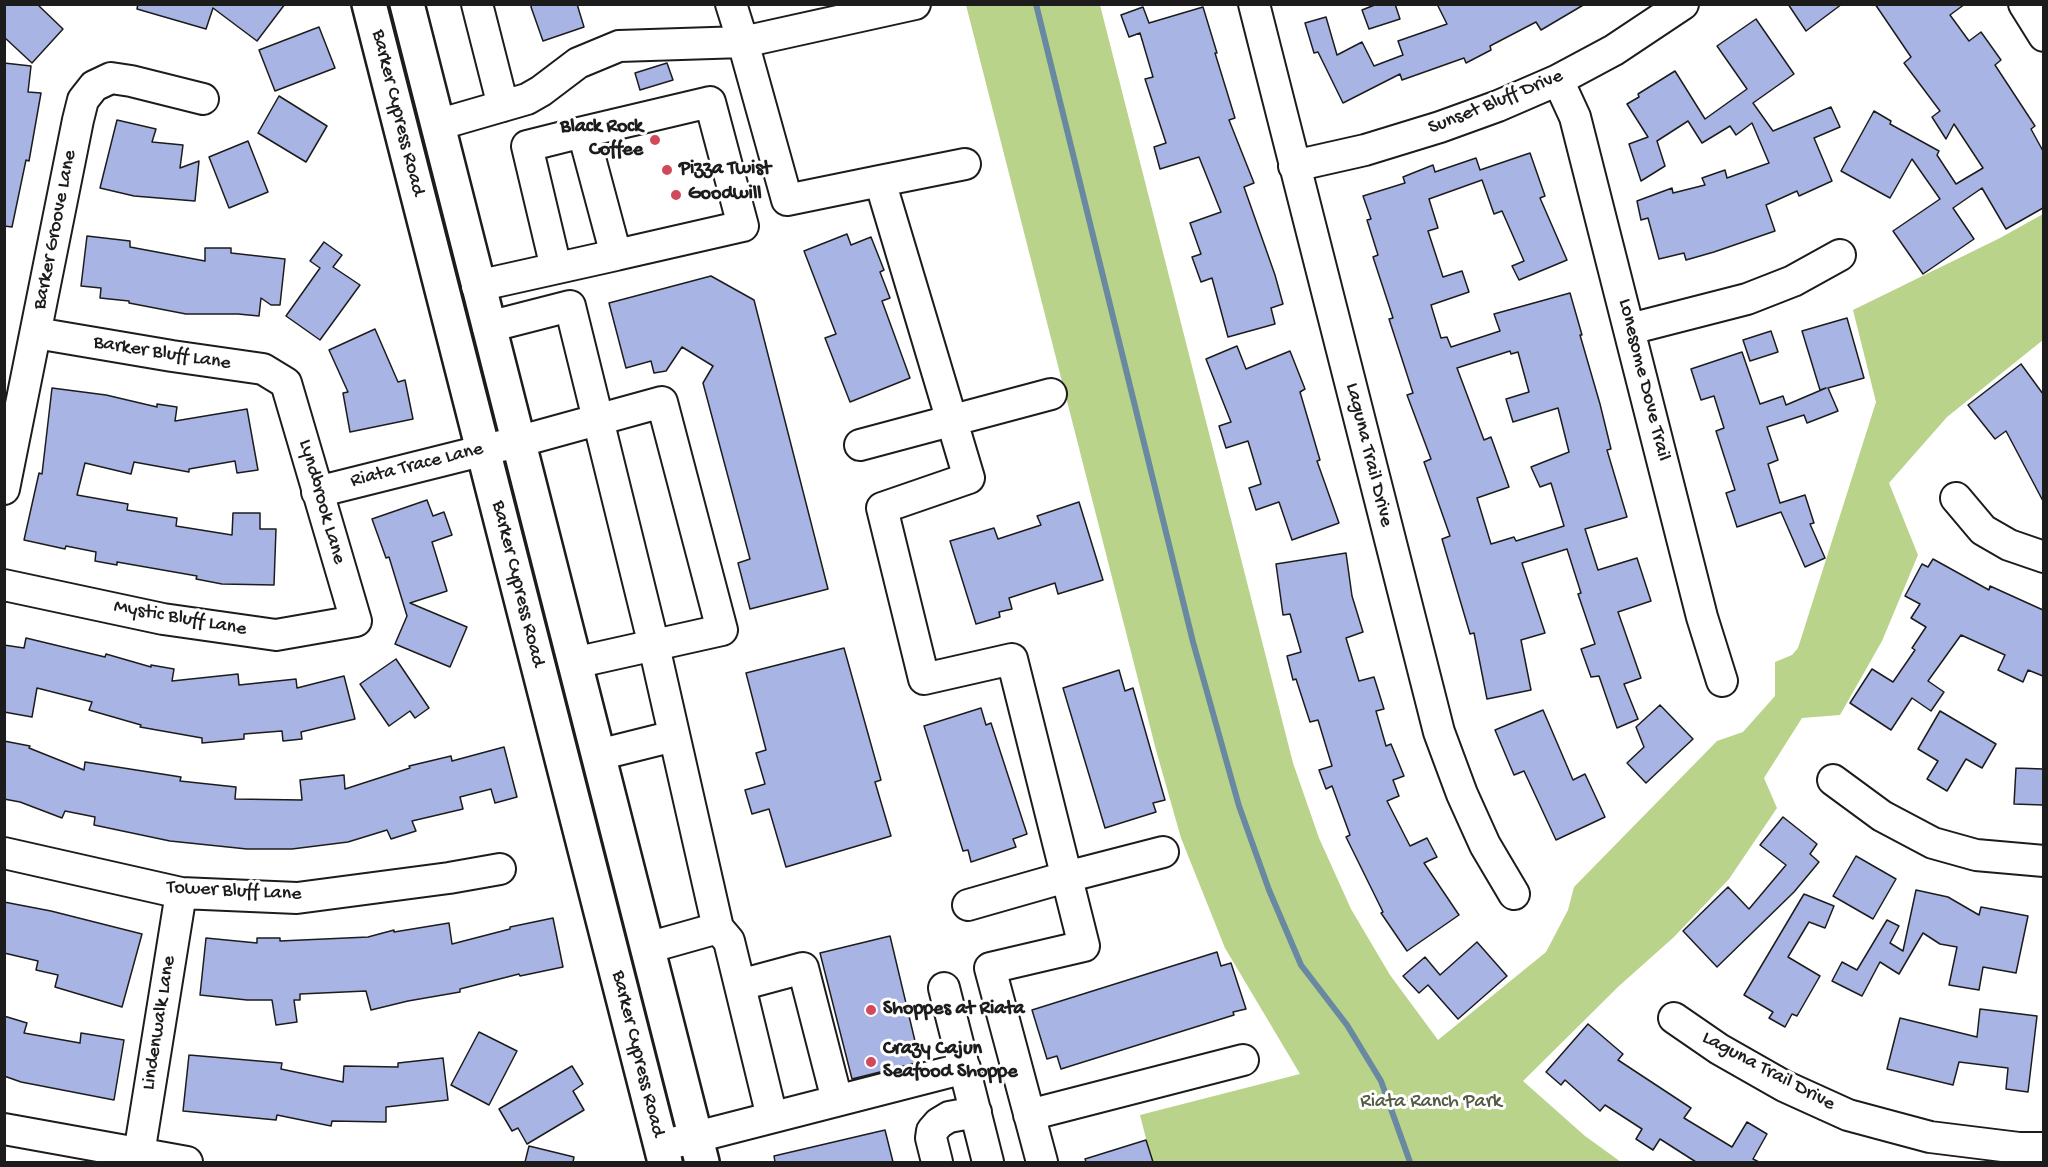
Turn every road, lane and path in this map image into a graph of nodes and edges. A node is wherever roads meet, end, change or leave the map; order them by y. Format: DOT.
graph roads {
  1 [pos="369,4"];
  2 [pos="407,4"];
  3 [pos="477,4"];
  4 [pos="731,4"];
  5 [pos="915,4"];
  6 [pos="1254,4"];
  7 [pos="1683,4"];
  8 [pos="2024,4"];
  9 [pos="2043,36"];
  10 [pos="744,42"];
  11 [pos="1558,80"];
  12 [pos="203,99"];
  13 [pos="503,106"];
  14 [pos="437,125"];
  15 [pos="584,132"];
  16 [pos="403,135"];
  17 [pos="965,164"];
  18 [pos="1294,166"];
  19 [pos="880,181"];
  20 [pos="616,255"];
  21 [pos="1840,255"];
  22 [pos="556,268"];
  23 [pos="477,286"];
  24 [pos="488,327"];
  25 [pos="1630,329"];
  26 [pos="36,333"];
  27 [pos="285,383"];
  28 [pos="1051,394"];
  29 [pos="598,419"];
  30 [pos="951,419"];
  31 [pos="517,442"];
  32 [pos="860,445"];
  33 [pos="8,449"];
  34 [pos="483,450"];
  35 [pos="4,489"];
  36 [pos="317,492"];
  37 [pos="1956,498"];
  38 [pos="2043,557"];
  39 [pos="4,585"];
  40 [pos="356,621"];
  41 [pos="654,646"];
  42 [pos="574,663"];
  43 [pos="1722,681"];
  44 [pos="674,736"];
  45 [pos="598,755"];
  46 [pos="562,760"];
  47 [pos="1833,780"];
  48 [pos="1163,852"];
  49 [pos="4,853"];
  50 [pos="2043,861"];
  51 [pos="500,869"];
  52 [pos="1066,877"];
  53 [pos="181,893"];
  54 [pos="1514,894"];
  55 [pos="968,905"];
  56 [pos="718,928"];
  57 [pos="647,948"];
  58 [pos="740,986"];
  59 [pos="944,988"];
  60 [pos="1674,1018"];
  61 [pos="1243,1060"];
  62 [pos="965,1068"];
  63 [pos="837,1100"];
  64 [pos="976,1112"];
  65 [pos="1029,1115"];
  66 [pos="771,1117"];
  67 [pos="4,1129"];
  68 [pos="2043,1148"];
  69 [pos="699,1149"];
  70 [pos="139,1154"];
  71 [pos="663,1154"];
  72 [pos="187,1162"];
  73 [pos="937,1162"];
  74 [pos="988,1162"];
  75 [pos="1042,1162"];
  1 -- 16 [label="main road, Barker Cypress Road"];
  2 -- 14 [label="main road, Barker Cypress Road"];
  3 -- 13 [label="street"];
  4 -- 10 [label="street"];
  5 -- 10 [label="street"];
  6 -- 18 [label="street, Laguna Trail Drive"];
  7 -- 11 [label="street, Sunset Bluff Drive"];
  8 -- 9 [label="street"];
  10 -- 13 [label="street"];
  10 -- 19 [label="street"];
  11 -- 18 [label="street, Sunset Bluff Drive"];
  11 -- 25 [label="street, Lonesome Dove Trail"];
  12 -- 26 [label="street, Barker Groove Lane"];
  13 -- 14 [label="street"];
  14 -- 16 [label="main road"];
  14 -- 23 [label="main road, Barker Cypress Road"];
  15 -- 20 [label="street"];
  15 -- 20 [label="street"];
  15 -- 22 [label="street"];
  16 -- 34 [label="main road, Barker Cypress Road"];
  17 -- 19 [label="street"];
  18 -- 54 [label="street, Laguna Trail Drive"];
  19 -- 30 [label="street"];
  20 -- 22 [label="street"];
  21 -- 25 [label="street"];
  22 -- 23 [label="street"];
  23 -- 24 [label="main road, Barker Cypress Road"];
  24 -- 29 [label="street"];
  24 -- 31 [label="main road, Barker Cypress Road"];
  25 -- 43 [label="street, Lonesome Dove Trail"];
  26 -- 27 [label="street, Barker Bluff Lane"];
  26 -- 33 [label="street, Barker Groove Lane"];
  27 -- 36 [label="street, Lyndbrook Lane"];
  28 -- 30 [label="street"];
  29 -- 31 [label="street, Riata Trace Lane"];
  29 -- 41 [label="street"];
  29 -- 41 [label="street, Riata Trace Lane"];
  30 -- 32 [label="street"];
  30 -- 52 [label="street"];
  31 -- 34 [label="street, Riata Trace Lane"];
  31 -- 42 [label="main road, Barker Cypress Road"];
  33 -- 35 [label="street, Barker Groove Lane"];
  34 -- 36 [label="street, Riata Trace Lane"];
  34 -- 46 [label="main road, Barker Cypress Road"];
  36 -- 40 [label="street, Lyndbrook Lane"];
  37 -- 38 [label="street"];
  39 -- 40 [label="street, Mystic Bluff Lane"];
  41 -- 42 [label="street"];
  41 -- 44 [label="street"];
  42 -- 45 [label="main road, Barker Cypress Road"];
  44 -- 45 [label="street"];
  44 -- 56 [label="street"];
  45 -- 46 [label="main road"];
  45 -- 57 [label="main road, Barker Cypress Road"];
  46 -- 71 [label="main road, Barker Cypress Road"];
  47 -- 50 [label="street"];
  48 -- 52 [label="street"];
  49 -- 53 [label="street, Tower Bluff Lane"];
  51 -- 53 [label="street, Tower Bluff Lane"];
  52 -- 55 [label="street"];
  52 -- 65 [label="street"];
  53 -- 70 [label="street, Lindenwalk Lane"];
  56 -- 57 [label="street"];
  56 -- 58 [label="street"];
  57 -- 69 [label="main road, Barker Cypress Road"];
  58 -- 63 [label="street"];
  58 -- 66 [label="street"];
  59 -- 62 [label="street"];
  60 -- 68 [label="street, Laguna Trail Drive"];
  61 -- 65 [label="street"];
  62 -- 63 [label="street"];
  62 -- 64 [label="street"];
  63 -- 66 [label="street"];
  64 -- 73 [label="street"];
  64 -- 74 [label="street"];
  65 -- 75 [label="street"];
  66 -- 69 [label="street"];
  67 -- 70 [label="street"];
  69 -- 71 [label="street"];
  70 -- 72 [label="street"];
}
